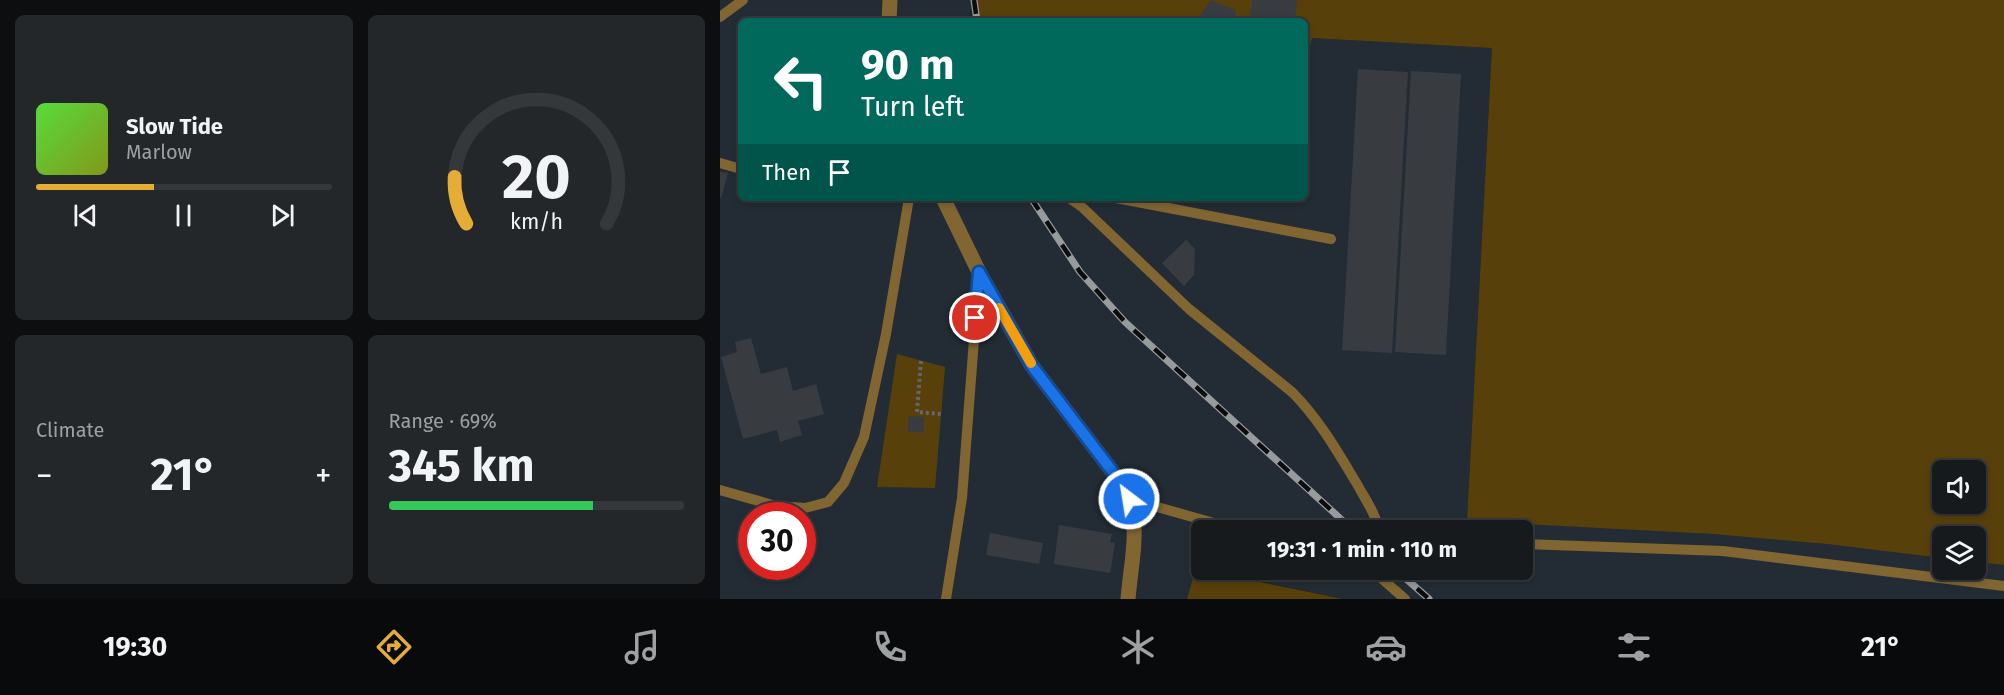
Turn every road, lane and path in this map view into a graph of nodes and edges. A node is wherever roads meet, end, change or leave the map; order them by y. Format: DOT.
graph roads {
  1 [pos="743,0"];
  2 [pos="890,0"];
  3 [pos="720,17"];
  4 [pos="889,18"];
  5 [pos="720,163"];
  6 [pos="738,168"];
  7 [pos="909,201"];
  8 [pos="944,201"];
  9 [pos="1074,201"];
  10 [pos="1132,201"];
  11 [pos="1330,238"];
  12 [pos="979,272"];
  13 [pos="921,361"];
  14 [pos="941,414"];
  15 [pos="720,490"];
  16 [pos="1129,499"];
  17 [pos="1203,520"];
  18 [pos="1375,520"];
  19 [pos="1533,544"];
  20 [pos="1384,580"];
  21 [pos="2004,586"];
  22 [pos="946,599"];
  23 [pos="1128,599"];
  24 [pos="1406,599"];
  1 -- 3 [label="lane"];
  2 -- 4 [label="street"];
  5 -- 6 [label="lane"];
  7 -- 15 [label="lane"];
  8 -- 12 [label="street"];
  9 -- 18 [label="lane"];
  10 -- 11 [label="lane"];
  12 -- 16 [label="street"];
  12 -- 22 [label="lane"];
  13 -- 14 [label="path"];
  16 -- 17 [label="lane"];
  16 -- 23 [label="street"];
  19 -- 21 [label="lane"];
  20 -- 24 [label="lane"];
}
